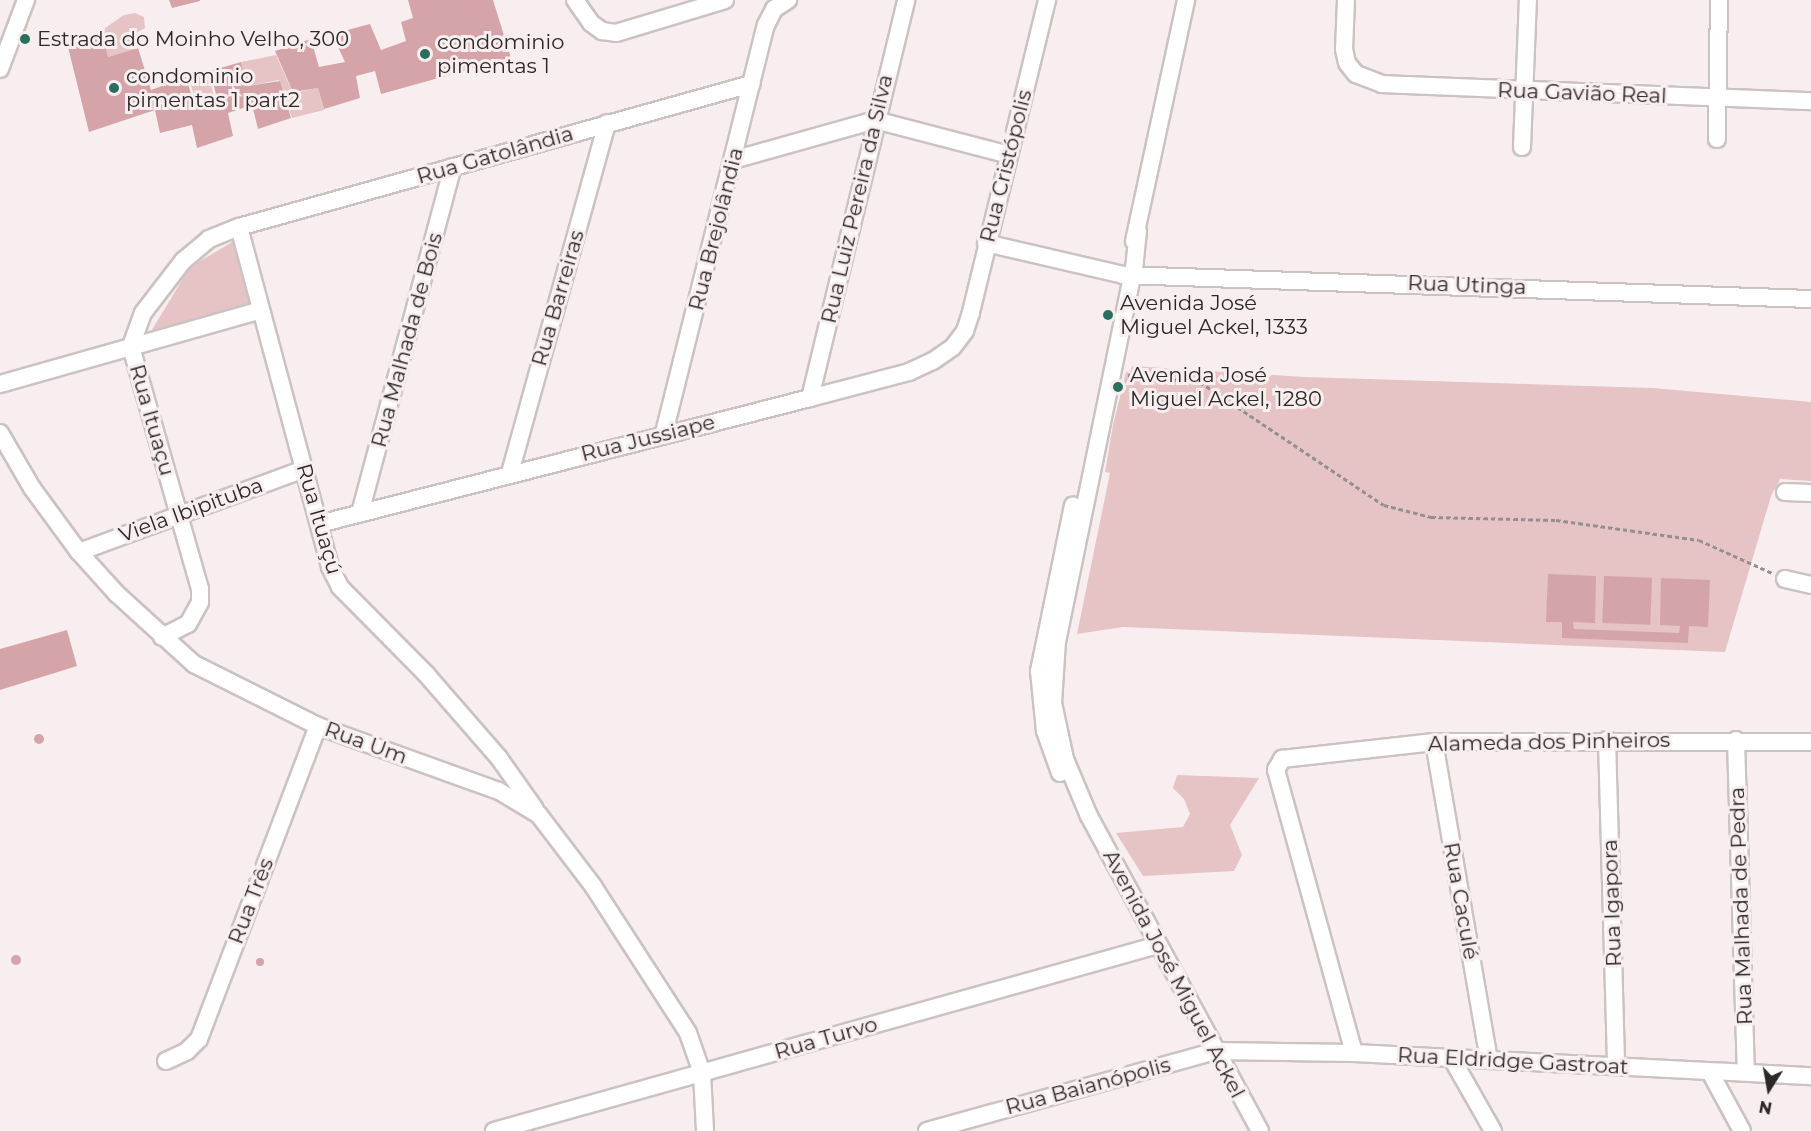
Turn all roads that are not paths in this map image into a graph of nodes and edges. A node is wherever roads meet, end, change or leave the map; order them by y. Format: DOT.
graph roads {
  1 [pos="26,0"];
  2 [pos="575,0"];
  3 [pos="725,0"];
  4 [pos="788,0"];
  5 [pos="906,0"];
  6 [pos="1047,0"];
  7 [pos="1346,0"];
  8 [pos="1528,0"];
  9 [pos="1719,0"];
  10 [pos="1187,2"];
  11 [pos="0,69"];
  12 [pos="751,84"];
  13 [pos="1524,90"];
  14 [pos="1715,98"];
  15 [pos="1811,101"];
  16 [pos="875,120"];
  17 [pos="607,123"];
  18 [pos="1717,139"];
  19 [pos="1522,147"];
  20 [pos="1009,155"];
  21 [pos="733,160"];
  22 [pos="453,167"];
  23 [pos="238,227"];
  24 [pos="986,243"];
  25 [pos="1127,275"];
  26 [pos="1811,299"];
  27 [pos="261,310"];
  28 [pos="964,331"];
  29 [pos="131,346"];
  30 [pos="0,384"];
  31 [pos="810,398"];
  32 [pos="0,433"];
  33 [pos="664,433"];
  34 [pos="304,469"];
  35 [pos="510,473"];
  36 [pos="1785,492"];
  37 [pos="1811,494"];
  38 [pos="360,513"];
  39 [pos="180,514"];
  40 [pos="319,524"];
  41 [pos="79,552"];
  42 [pos="1785,579"];
  43 [pos="1811,585"];
  44 [pos="162,637"];
  45 [pos="318,726"];
  46 [pos="1607,740"];
  47 [pos="1736,740"];
  48 [pos="1434,742"];
  49 [pos="1811,742"];
  50 [pos="503,765"];
  51 [pos="485,786"];
  52 [pos="539,815"];
  53 [pos="1089,816"];
  54 [pos="1158,945"];
  55 [pos="1215,1051"];
  56 [pos="1354,1053"];
  57 [pos="1451,1058"];
  58 [pos="1489,1059"];
  59 [pos="166,1061"];
  60 [pos="1616,1066"];
  61 [pos="1710,1072"];
  62 [pos="1746,1072"];
  63 [pos="702,1073"];
  64 [pos="1811,1076"];
  65 [pos="494,1131"];
  66 [pos="705,1131"];
  67 [pos="927,1131"];
  68 [pos="1260,1131"];
  69 [pos="1493,1131"];
  70 [pos="1742,1131"];
  1 -- 11 [label="street"];
  2 -- 3 [label="street"];
  4 -- 12 [label="street, Rua Brejolândia"];
  5 -- 16 [label="street, Rua Luiz Pereira da Silva"];
  6 -- 20 [label="street, Rua Cristópolis"];
  7 -- 13 [label="street, Rua Gavião Real"];
  8 -- 13 [label="street"];
  9 -- 14 [label="street"];
  10 -- 25 [label="street, Avenida José Miguel Ackel"];
  12 -- 17 [label="street, Rua Gatolândia"];
  12 -- 21 [label="street, Rua Brejolândia"];
  13 -- 14 [label="street, Rua Gavião Real"];
  13 -- 19 [label="street"];
  14 -- 15 [label="street, Rua Gavião Real"];
  14 -- 18 [label="street"];
  16 -- 20 [label="street"];
  16 -- 21 [label="street"];
  16 -- 31 [label="street, Rua Luiz Pereira da Silva"];
  17 -- 22 [label="street, Rua Gatolândia"];
  17 -- 35 [label="street, Rua Barreiras"];
  20 -- 24 [label="street, Rua Cristópolis"];
  21 -- 33 [label="street, Rua Brejolândia"];
  22 -- 23 [label="street, Rua Gatolândia"];
  22 -- 38 [label="street, Rua Malhada de Bois"];
  23 -- 27 [label="street, Rua Ituaçú"];
  23 -- 29 [label="street, Rua Ituaçu"];
  24 -- 25 [label="street, Rua Utinga"];
  24 -- 28 [label="street, Rua Cristópolis"];
  25 -- 26 [label="street, Rua Utinga"];
  25 -- 53 [label="street, Avenida José Miguel Ackel"];
  25 -- 53 [label="street, Avenida José Miguel Ackel"];
  27 -- 29 [label="street"];
  27 -- 34 [label="street, Rua Ituaçú"];
  28 -- 31 [label="street, Rua Jussiape"];
  29 -- 30 [label="street"];
  29 -- 39 [label="street, Rua Ituaçu"];
  31 -- 33 [label="street, Rua Jussiape"];
  32 -- 41 [label="street, Rua Um"];
  33 -- 35 [label="street, Rua Jussiape"];
  34 -- 39 [label="street, Viela Ibipituba"];
  34 -- 40 [label="street, Rua Ituaçú"];
  35 -- 38 [label="street, Rua Jussiape"];
  36 -- 37 [label="street"];
  38 -- 40 [label="street, Rua Jussiape"];
  39 -- 41 [label="street, Viela Ibipituba"];
  39 -- 44 [label="street, Rua Ituaçu"];
  40 -- 50 [label="street, Rua Ituaçú"];
  41 -- 44 [label="street, Rua Um"];
  42 -- 43 [label="street"];
  44 -- 45 [label="street, Rua Um"];
  45 -- 51 [label="street, Rua Um"];
  45 -- 59 [label="street, Rua Três"];
  46 -- 47 [label="street, Alameda dos Pinheiros"];
  46 -- 48 [label="street, Alameda dos Pinheiros"];
  46 -- 60 [label="street, Rua Igapora"];
  47 -- 49 [label="street, Alameda dos Pinheiros"];
  47 -- 62 [label="street, Rua Malhada de Pedra"];
  48 -- 56 [label="street, Alameda dos Pinheiros"];
  48 -- 58 [label="street, Rua Caculé"];
  50 -- 51 [label="street"];
  50 -- 52 [label="street, Rua Ituaçú"];
  51 -- 52 [label="street, Rua Um"];
  52 -- 63 [label="street, Rua Um"];
  53 -- 54 [label="street, Avenida José Miguel Ackel"];
  54 -- 55 [label="street, Avenida José Miguel Ackel"];
  54 -- 63 [label="street, Rua Turvo"];
  55 -- 56 [label="street, Rua Eldridge Gastroat"];
  55 -- 67 [label="street, Rua Baianópolis"];
  55 -- 68 [label="street, Avenida José Miguel Ackel"];
  56 -- 57 [label="street, Rua Eldridge Gastroat"];
  57 -- 58 [label="street, Rua Eldridge Gastroat"];
  57 -- 69 [label="street"];
  58 -- 60 [label="street, Rua Eldridge Gastroat"];
  60 -- 61 [label="street, Rua Eldridge Gastroat"];
  61 -- 62 [label="street, Rua Eldridge Gastroat"];
  61 -- 70 [label="street"];
  62 -- 64 [label="street, Rua Eldridge Gastroat"];
  63 -- 65 [label="street, Rua Turvo"];
  63 -- 66 [label="street, Rua Um"];
}
